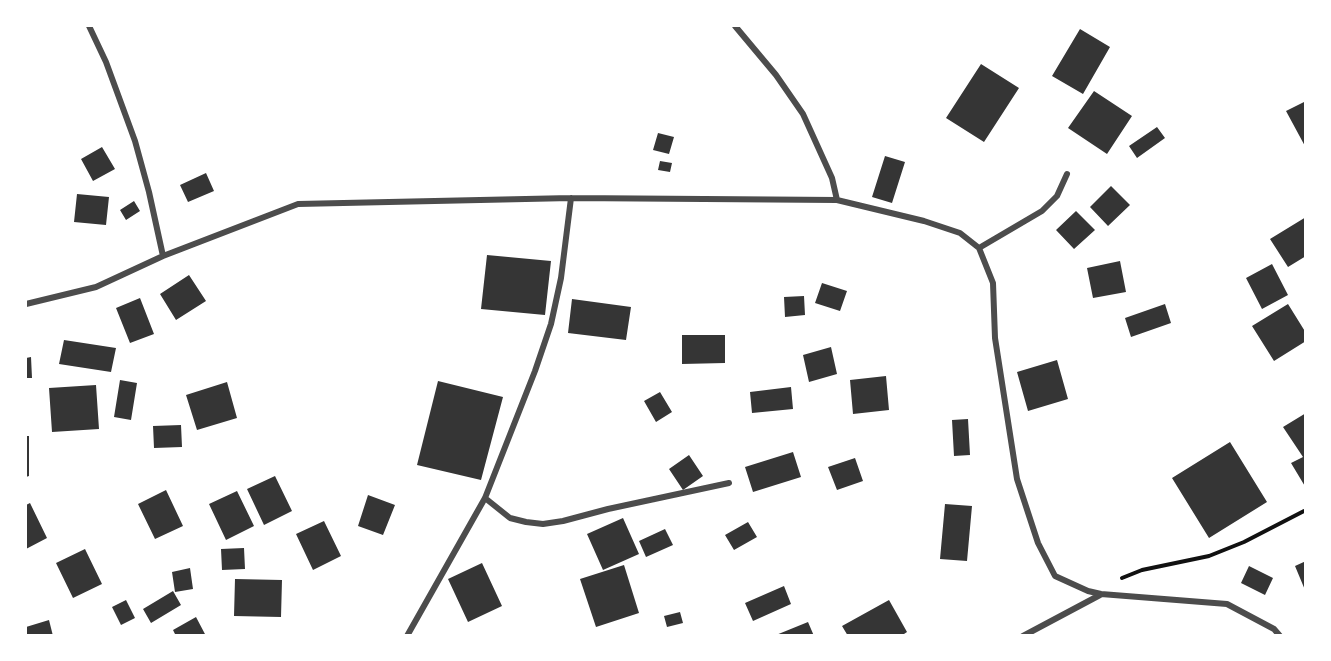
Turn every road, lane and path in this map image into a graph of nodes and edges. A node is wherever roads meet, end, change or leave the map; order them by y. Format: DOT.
graph roads {
  1 [pos="88,26"];
  2 [pos="735,26"];
  3 [pos="1067,174"];
  4 [pos="571,198"];
  5 [pos="837,200"];
  6 [pos="979,248"];
  7 [pos="163,256"];
  8 [pos="26,304"];
  9 [pos="729,483"];
  10 [pos="486,498"];
  11 [pos="1304,511"];
  12 [pos="1120,578"];
  13 [pos="1101,594"];
  14 [pos="407,636"];
  15 [pos="1023,636"];
  16 [pos="1280,636"];
  1 -- 7 [label="street"];
  2 -- 5 [label="street"];
  3 -- 6 [label="street"];
  4 -- 5 [label="street"];
  4 -- 7 [label="street"];
  4 -- 10 [label="street"];
  5 -- 6 [label="street"];
  6 -- 13 [label="street"];
  7 -- 8 [label="street"];
  9 -- 10 [label="street"];
  10 -- 14 [label="street"];
  11 -- 12 [label="path"];
  13 -- 15 [label="street"];
  13 -- 16 [label="street"];
}
